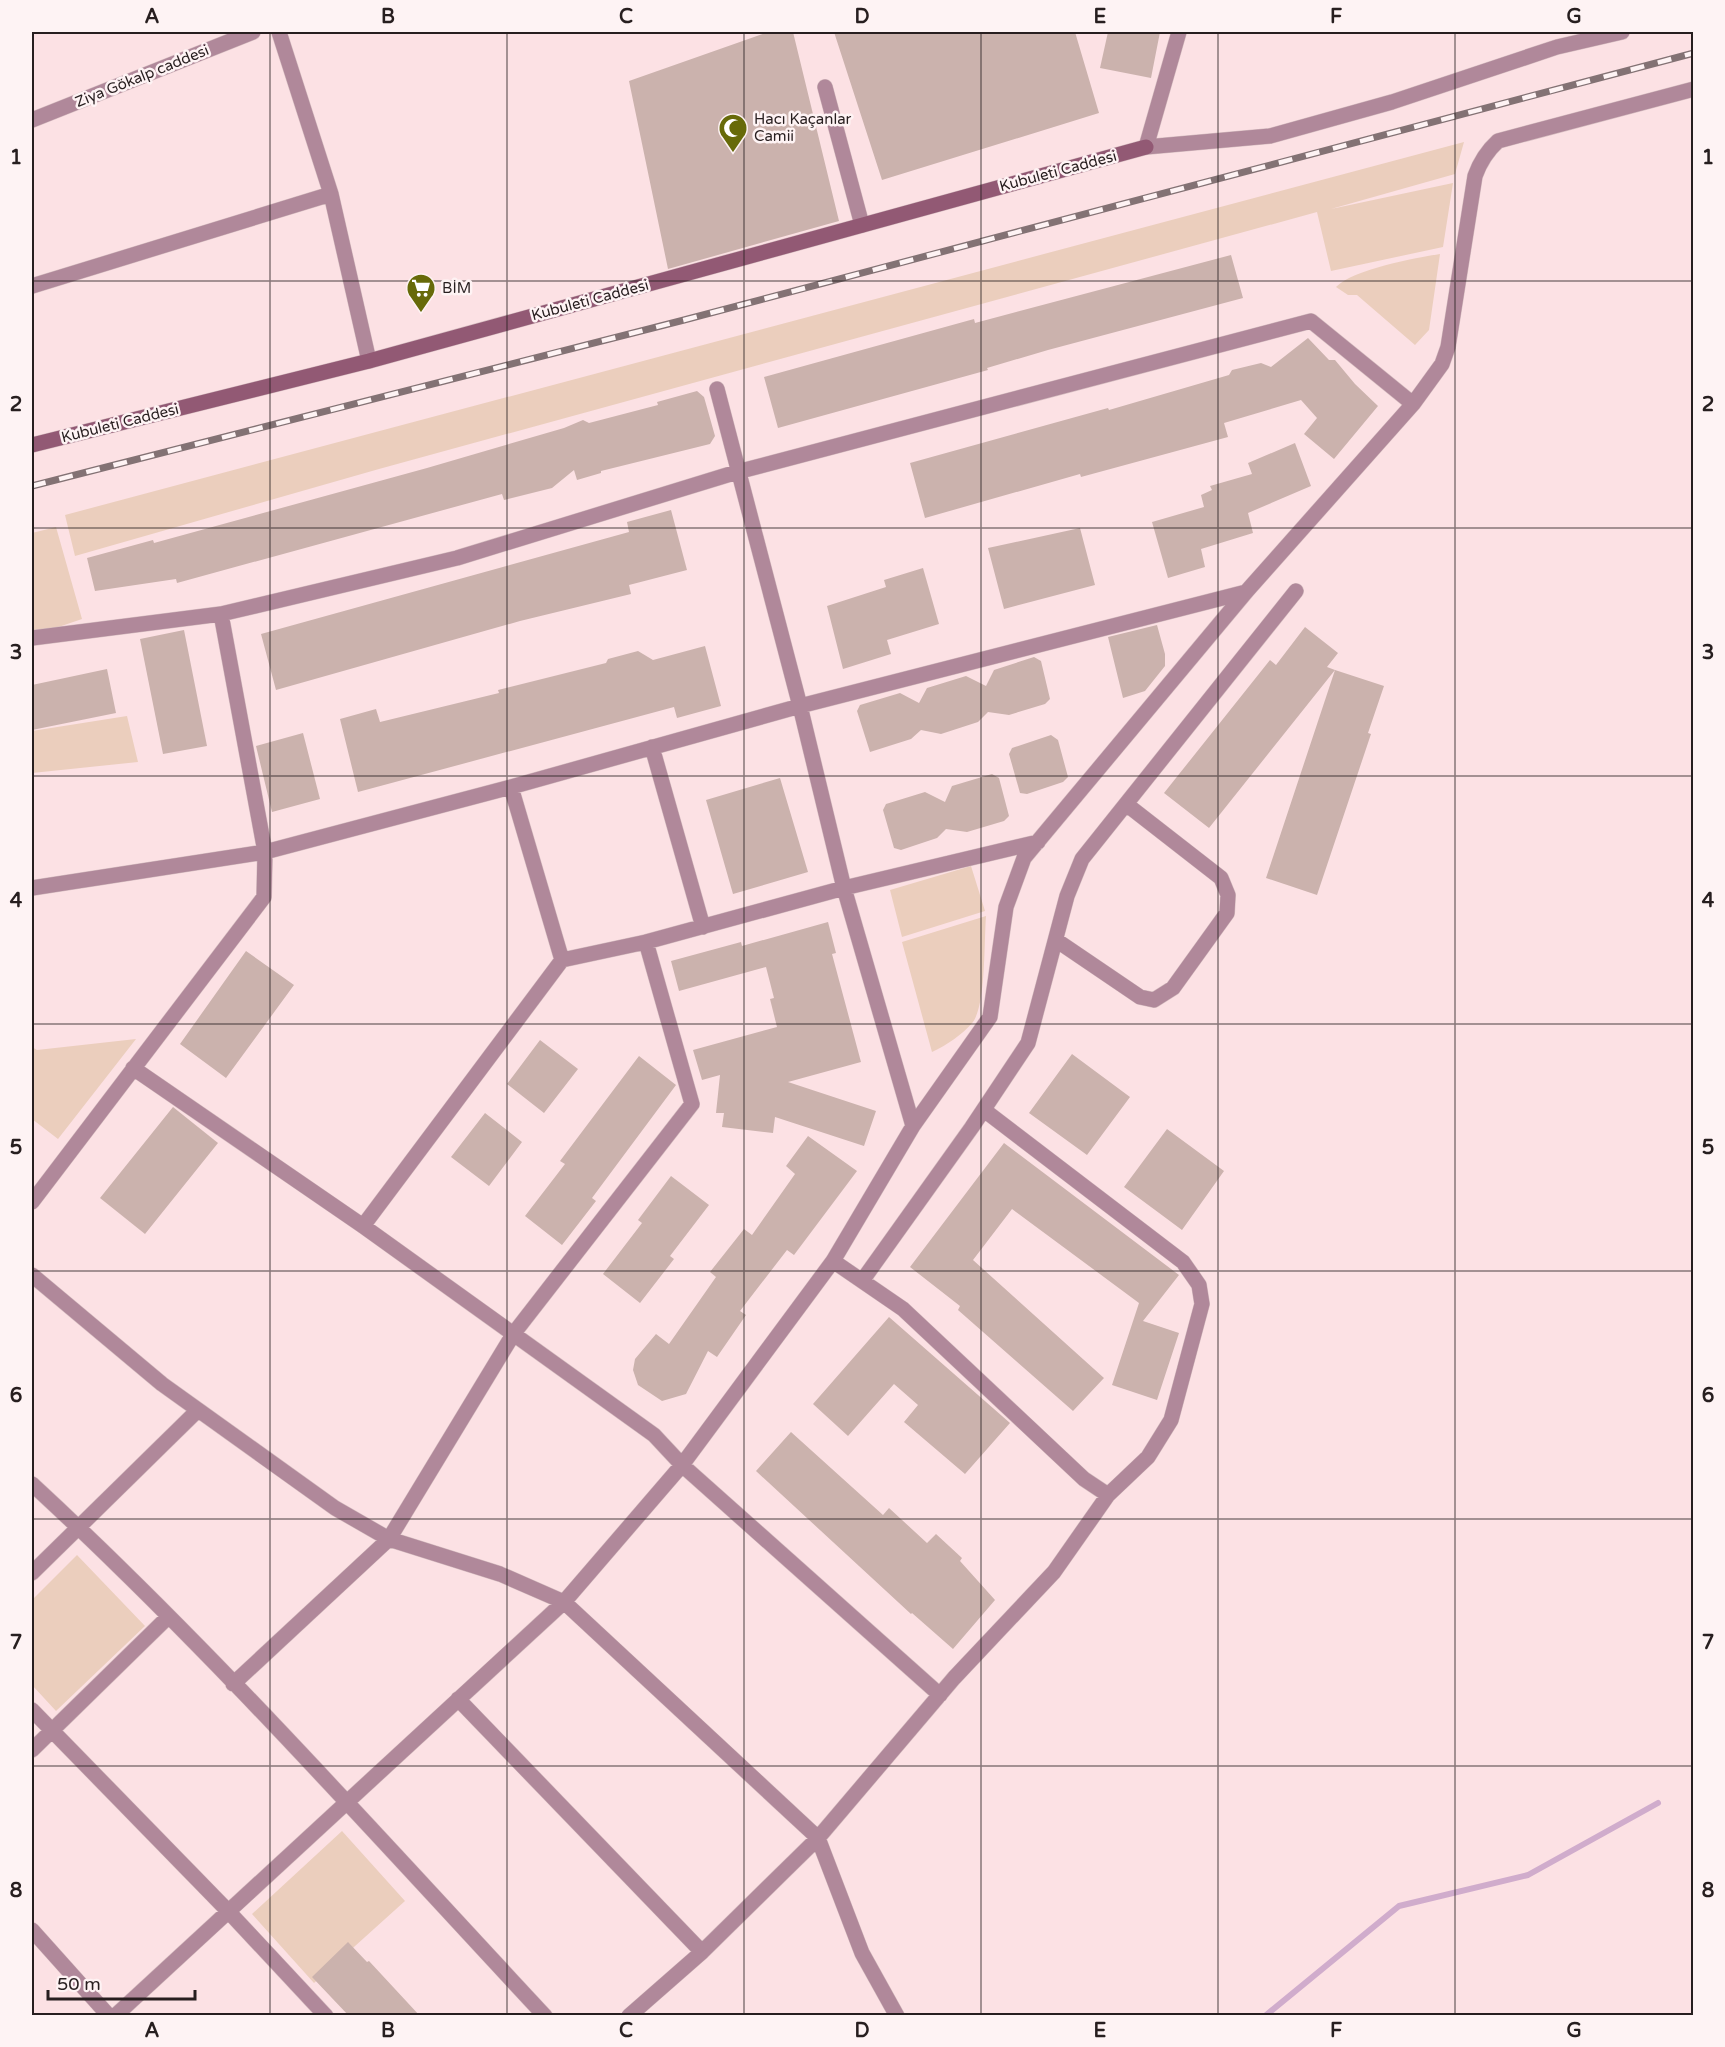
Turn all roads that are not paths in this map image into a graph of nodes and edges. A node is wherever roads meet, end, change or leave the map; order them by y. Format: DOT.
graph roads {
  1 [pos="253,32"];
  2 [pos="279,32"];
  3 [pos="1179,32"];
  4 [pos="1622,32"];
  5 [pos="825,87"];
  6 [pos="1694,89"];
  7 [pos="32,120"];
  8 [pos="1146,147"];
  9 [pos="331,194"];
  10 [pos="862,225"];
  11 [pos="32,286"];
  12 [pos="369,361"];
  13 [pos="717,389"];
  14 [pos="1413,404"];
  15 [pos="32,445"];
  16 [pos="737,472"];
  17 [pos="1296,591"];
  18 [pos="1246,592"];
  19 [pos="221,615"];
  20 [pos="32,638"];
  21 [pos="800,706"];
  22 [pos="652,747"];
  23 [pos="511,788"];
  24 [pos="1126,804"];
  25 [pos="1038,842"];
  26 [pos="266,852"];
  27 [pos="32,888"];
  28 [pos="844,888"];
  29 [pos="703,927"];
  30 [pos="1056,940"];
  31 [pos="645,942"];
  32 [pos="562,960"];
  33 [pos="133,1068"];
  34 [pos="984,1110"];
  35 [pos="913,1126"];
  36 [pos="32,1202"];
  37 [pos="363,1226"];
  38 [pos="833,1261"];
  39 [pos="32,1275"];
  40 [pos="862,1281"];
  41 [pos="514,1333"];
  42 [pos="198,1410"];
  43 [pos="682,1465"];
  44 [pos="32,1484"];
  45 [pos="1108,1495"];
  46 [pos="78,1527"];
  47 [pos="389,1539"];
  48 [pos="32,1573"];
  49 [pos="564,1602"];
  50 [pos="167,1618"];
  51 [pos="233,1684"];
  52 [pos="940,1695"];
  53 [pos="458,1698"];
  54 [pos="32,1710"];
  55 [pos="53,1729"];
  56 [pos="32,1750"];
  57 [pos="344,1802"];
  58 [pos="818,1838"];
  59 [pos="228,1911"];
  60 [pos="32,1930"];
  61 [pos="702,1952"];
  62 [pos="109,2016"];
  63 [pos="114,2016"];
  64 [pos="326,2016"];
  65 [pos="545,2016"];
  66 [pos="629,2016"];
  67 [pos="897,2016"];
  1 -- 7 [label="street, Ziya Gökalp caddesi"];
  2 -- 9 [label="street"];
  3 -- 8 [label="street"];
  4 -- 8 [label="street"];
  5 -- 10 [label="street"];
  6 -- 14 [label="street"];
  8 -- 10 [label="street, Kubuleti Caddesi"];
  9 -- 11 [label="street"];
  9 -- 12 [label="street"];
  10 -- 12 [label="street, Kubuleti Caddesi"];
  12 -- 15 [label="street, Kubuleti Caddesi"];
  13 -- 16 [label="street"];
  14 -- 16 [label="street"];
  14 -- 18 [label="street"];
  16 -- 19 [label="street"];
  16 -- 21 [label="street"];
  17 -- 24 [label="street"];
  18 -- 21 [label="street"];
  18 -- 25 [label="street"];
  19 -- 20 [label="street"];
  19 -- 26 [label="street"];
  21 -- 22 [label="street"];
  21 -- 28 [label="street"];
  22 -- 23 [label="street"];
  22 -- 29 [label="street"];
  23 -- 26 [label="street"];
  23 -- 32 [label="street"];
  24 -- 30 [label="street"];
  24 -- 30 [label="street"];
  25 -- 28 [label="street"];
  25 -- 35 [label="street"];
  26 -- 27 [label="street"];
  26 -- 33 [label="street"];
  28 -- 29 [label="street"];
  28 -- 35 [label="street"];
  29 -- 31 [label="street"];
  30 -- 34 [label="street"];
  31 -- 32 [label="street"];
  31 -- 41 [label="street"];
  32 -- 37 [label="street"];
  33 -- 36 [label="street"];
  33 -- 37 [label="street"];
  34 -- 40 [label="street"];
  34 -- 45 [label="street"];
  35 -- 38 [label="street"];
  37 -- 41 [label="street"];
  38 -- 40 [label="street"];
  38 -- 43 [label="street"];
  39 -- 42 [label="street"];
  40 -- 45 [label="street"];
  41 -- 43 [label="street"];
  41 -- 47 [label="street"];
  42 -- 46 [label="street"];
  42 -- 47 [label="street"];
  43 -- 49 [label="street"];
  43 -- 52 [label="street"];
  44 -- 46 [label="street"];
  45 -- 52 [label="street"];
  46 -- 48 [label="street"];
  46 -- 50 [label="street"];
  47 -- 49 [label="street"];
  47 -- 51 [label="street"];
  49 -- 53 [label="street"];
  49 -- 58 [label="street"];
  50 -- 51 [label="street"];
  50 -- 55 [label="street"];
  51 -- 57 [label="street"];
  52 -- 58 [label="street"];
  53 -- 57 [label="street"];
  53 -- 61 [label="street"];
  54 -- 55 [label="street"];
  55 -- 56 [label="street"];
  55 -- 59 [label="street"];
  57 -- 59 [label="street"];
  57 -- 65 [label="street"];
  58 -- 61 [label="street"];
  58 -- 67 [label="street"];
  59 -- 63 [label="street"];
  59 -- 64 [label="street"];
  60 -- 62 [label="street"];
  61 -- 66 [label="street"];
}
